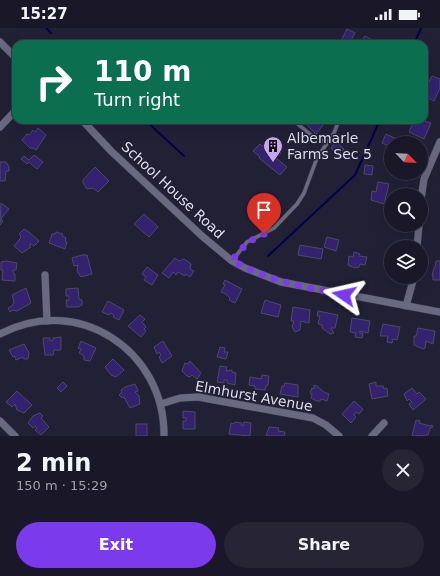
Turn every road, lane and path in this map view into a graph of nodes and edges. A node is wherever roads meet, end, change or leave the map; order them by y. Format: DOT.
graph roads {
  1 [pos="0,42"];
  2 [pos="12,54"];
  3 [pos="12,114"];
  4 [pos="86,124"];
  5 [pos="298,124"];
  6 [pos="338,124"];
  7 [pos="0,127"];
  8 [pos="328,141"];
  9 [pos="440,142"];
  10 [pos="436,159"];
  11 [pos="423,188"];
  12 [pos="232,260"];
  13 [pos="45,274"];
  14 [pos="412,284"];
  15 [pos="406,306"];
  16 [pos="440,312"];
  17 [pos="47,321"];
  18 [pos="0,334"];
  19 [pos="161,404"];
  20 [pos="0,421"];
  21 [pos="384,423"];
  22 [pos="15,436"];
  23 [pos="164,436"];
  24 [pos="339,436"];
  25 [pos="372,436"];
  1 -- 2 [label="street"];
  3 -- 7 [label="street"];
  4 -- 12 [label="street, School House Road"];
  5 -- 8 [label="lane"];
  6 -- 8 [label="lane"];
  8 -- 12 [label="lane"];
  9 -- 10 [label="street"];
  10 -- 11 [label="street"];
  12 -- 15 [label="street, School House Road"];
  13 -- 17 [label="street"];
  14 -- 15 [label="street"];
  15 -- 16 [label="street, School House Road"];
  17 -- 18 [label="street"];
  17 -- 19 [label="street"];
  19 -- 23 [label="street"];
  19 -- 24 [label="street, Elmhurst Avenue"];
  20 -- 22 [label="street"];
  21 -- 25 [label="street"];
}
